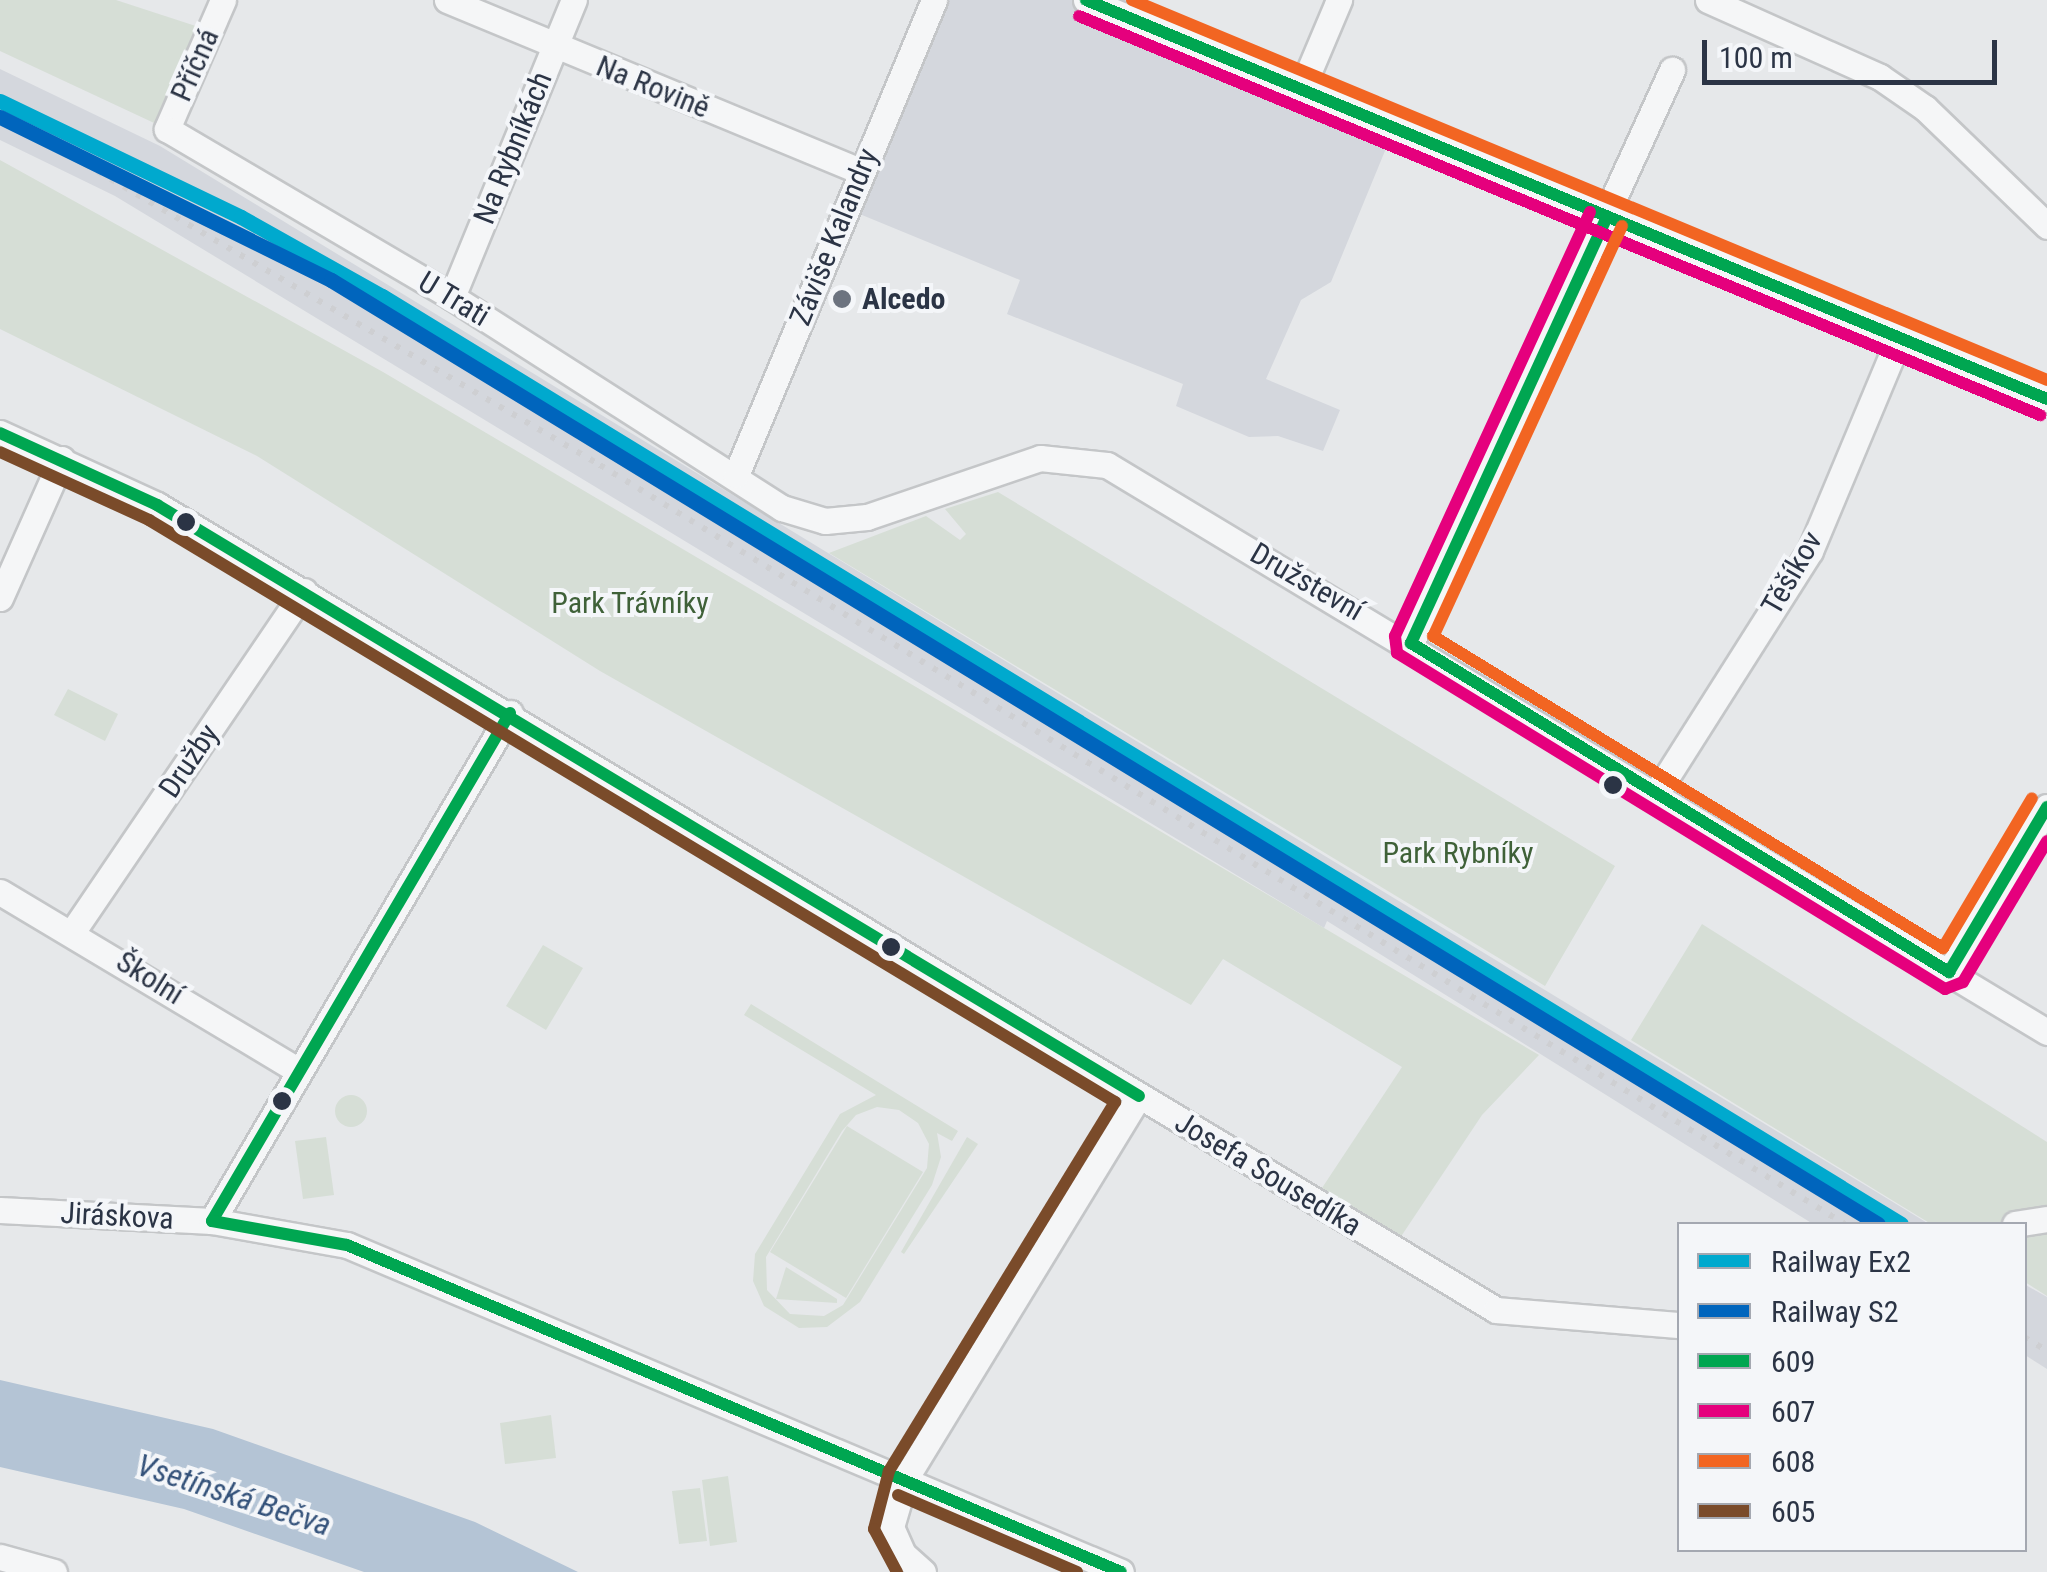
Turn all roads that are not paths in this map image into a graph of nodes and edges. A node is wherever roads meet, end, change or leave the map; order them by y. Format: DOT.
graph roads {
  1 [pos="223,0"];
  2 [pos="446,0"];
  3 [pos="574,0"];
  4 [pos="934,0"];
  5 [pos="1086,0"];
  6 [pos="1339,0"];
  7 [pos="1708,0"];
  8 [pos="554,47"];
  9 [pos="1672,70"];
  10 [pos="1301,90"];
  11 [pos="167,129"];
  12 [pos="860,171"];
  13 [pos="1606,219"];
  14 [pos="2047,226"];
  15 [pos="452,297"];
  16 [pos="1899,338"];
  17 [pos="2047,399"];
  18 [pos="0,433"];
  19 [pos="62,459"];
  20 [pos="736,475"];
  21 [pos="304,592"];
  22 [pos="0,598"];
  23 [pos="1411,644"];
  24 [pos="510,712"];
  25 [pos="1656,792"];
  26 [pos="2047,807"];
  27 [pos="0,892"];
  28 [pos="74,931"];
  29 [pos="1948,972"];
  30 [pos="2047,1032"];
  31 [pos="297,1070"];
  32 [pos="1139,1096"];
  33 [pos="0,1210"];
  34 [pos="212,1221"];
  35 [pos="1677,1325"];
  36 [pos="905,1479"];
  37 [pos="0,1557"];
  38 [pos="54,1572"];
  39 [pos="923,1572"];
  40 [pos="1121,1572"];
  1 -- 11 [label="street, Příčná"];
  2 -- 8 [label="street, Na Rovině"];
  3 -- 8 [label="street, Na Rybníkách"];
  4 -- 12 [label="street, Záviše Kalandry"];
  5 -- 10 [label="street"];
  6 -- 10 [label="street"];
  7 -- 14 [label="street"];
  8 -- 12 [label="street, Na Rovině"];
  8 -- 15 [label="street, Na Rybníkách"];
  9 -- 13 [label="street"];
  10 -- 13 [label="street"];
  11 -- 15 [label="street, U Trati"];
  12 -- 20 [label="street, Záviše Kalandry"];
  13 -- 16 [label="street"];
  13 -- 23 [label="street"];
  15 -- 20 [label="street, U Trati"];
  16 -- 17 [label="street"];
  16 -- 25 [label="street, Těšíkov"];
  18 -- 19 [label="street, Josefa Sousedíka"];
  19 -- 21 [label="street, Josefa Sousedíka"];
  19 -- 22 [label="street"];
  20 -- 23 [label="street, Družstevní"];
  21 -- 24 [label="street, Josefa Sousedíka"];
  21 -- 28 [label="street, Družby"];
  23 -- 25 [label="street, Družstevní"];
  24 -- 31 [label="street"];
  24 -- 32 [label="street, Josefa Sousedíka"];
  25 -- 29 [label="street, Družstevní"];
  26 -- 29 [label="street"];
  27 -- 28 [label="street, Školní"];
  28 -- 31 [label="street, Školní"];
  29 -- 30 [label="street, Družstevní"];
  31 -- 34 [label="street"];
  32 -- 35 [label="street, Josefa Sousedíka"];
  32 -- 36 [label="street"];
  33 -- 34 [label="street, Jiráskova"];
  34 -- 36 [label="street, Jiráskova"];
  36 -- 39 [label="street"];
  36 -- 40 [label="street, Jiráskova"];
  37 -- 38 [label="street"];
}
